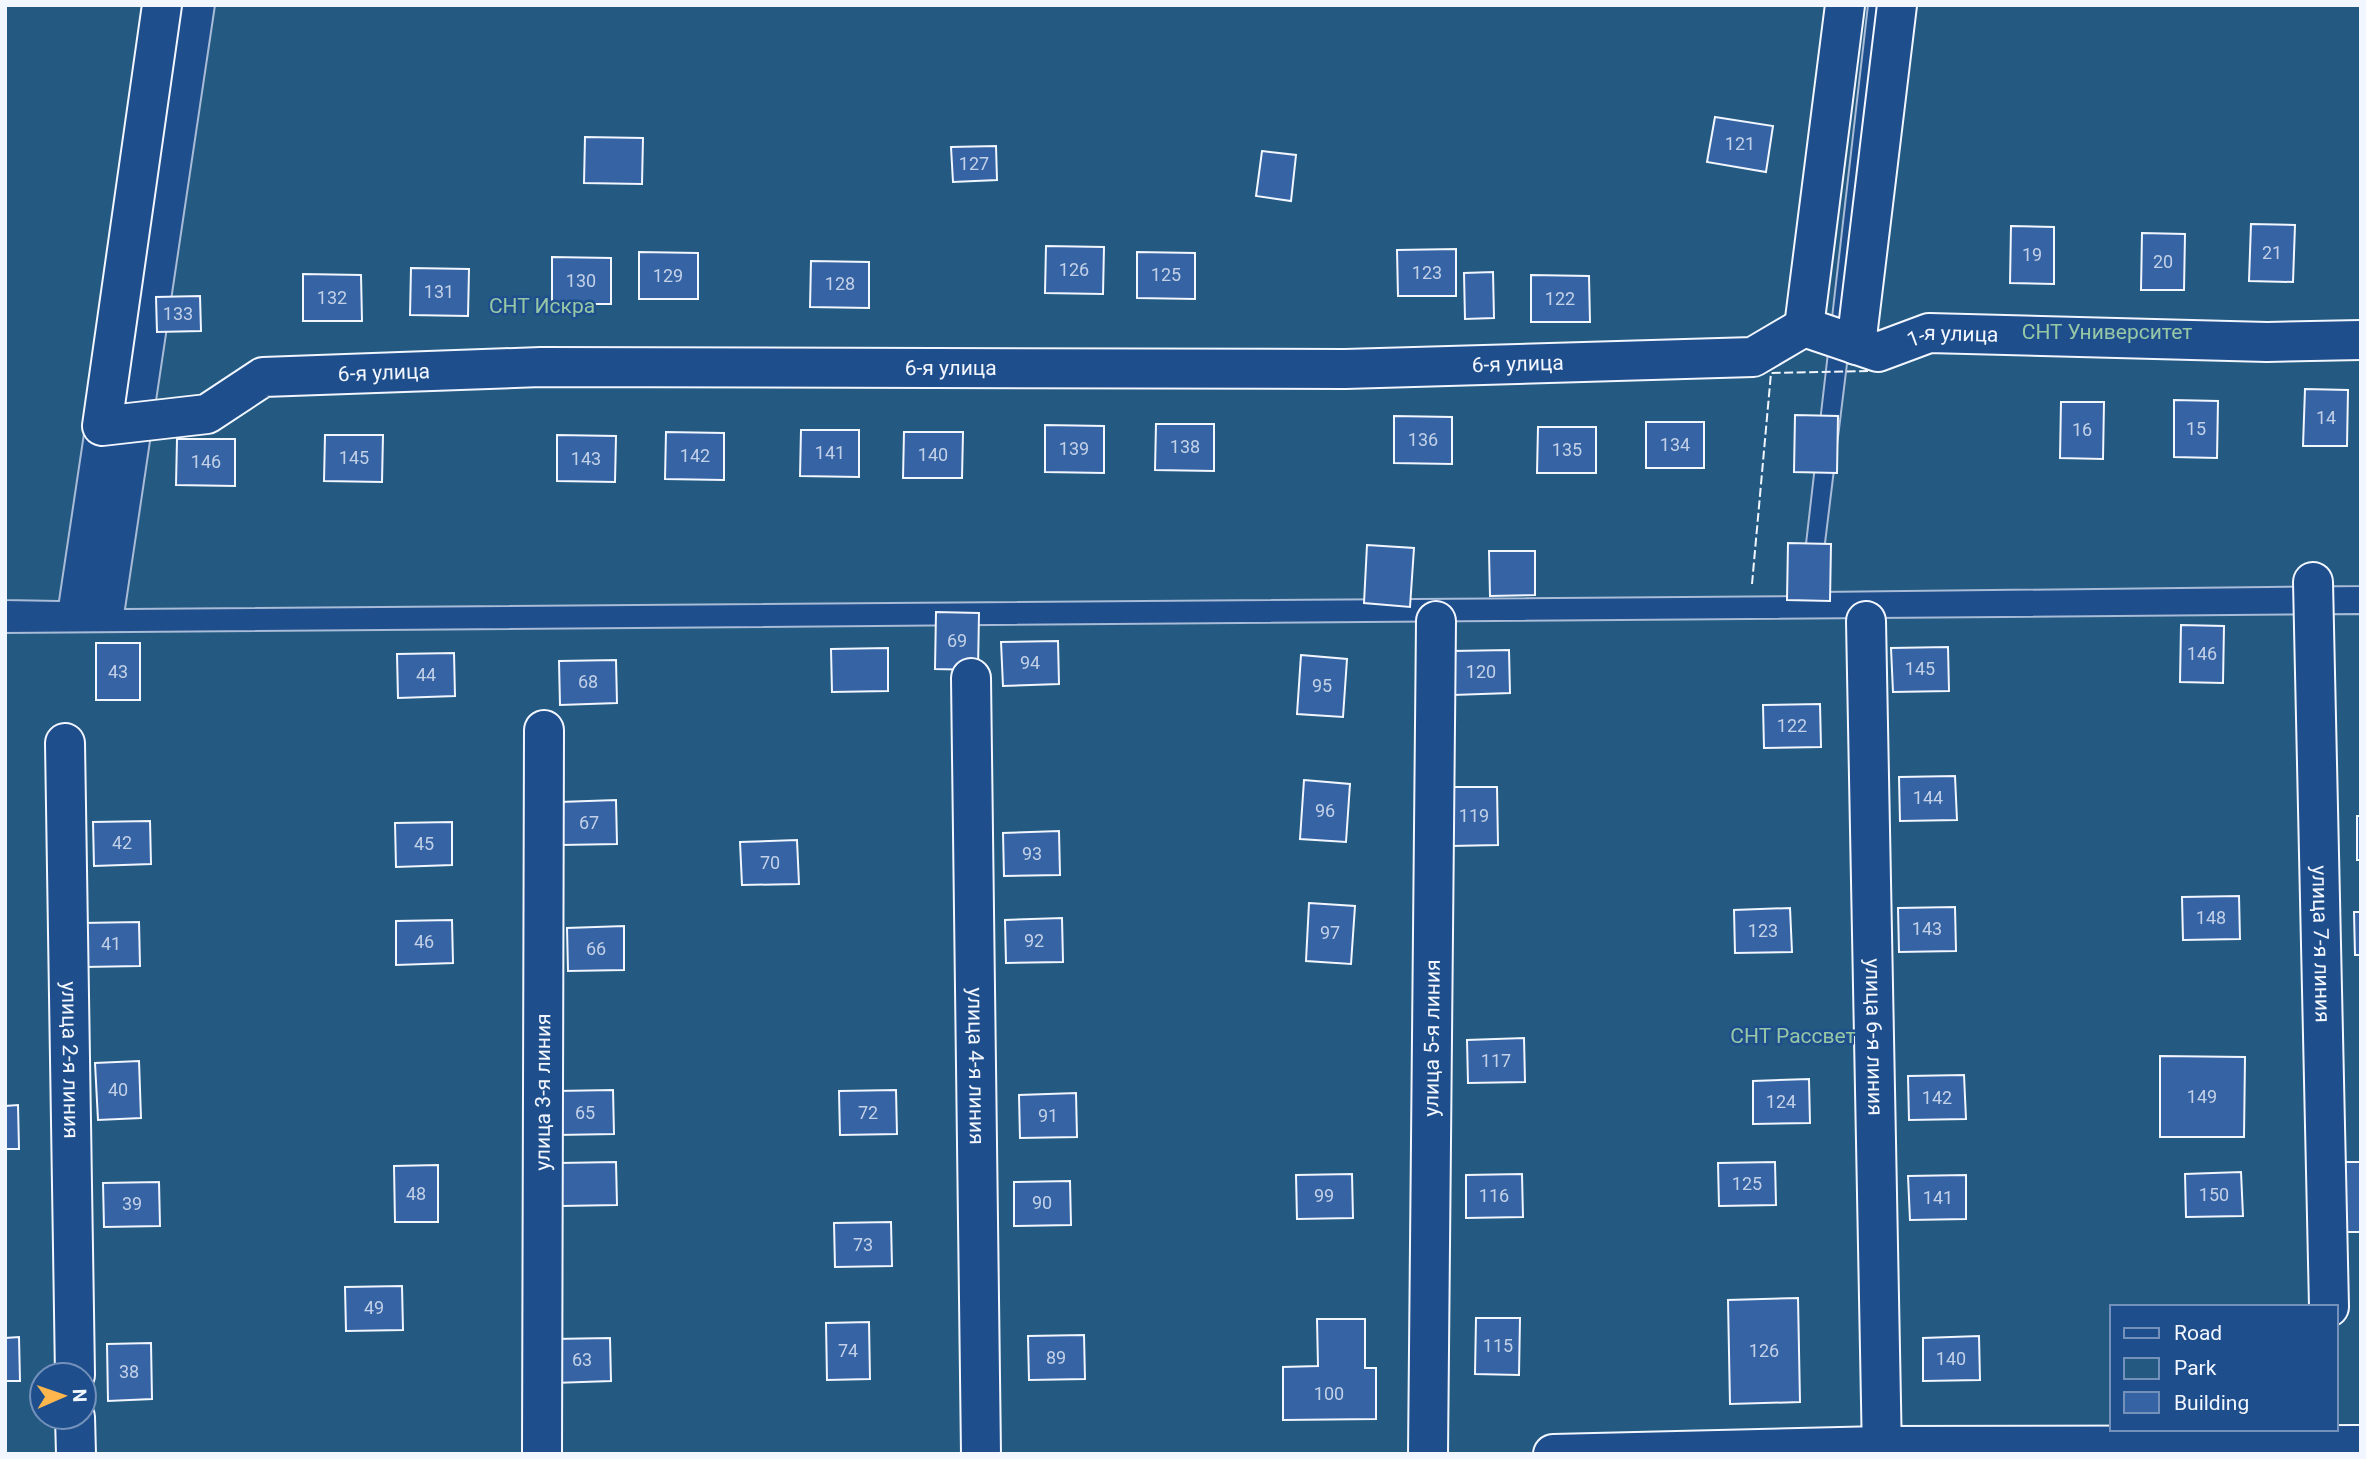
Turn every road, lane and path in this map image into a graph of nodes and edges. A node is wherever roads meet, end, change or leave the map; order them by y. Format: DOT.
graph roads {
  1 [pos="162,5"];
  2 [pos="1845,5"];
  3 [pos="1897,5"];
  4 [pos="1804,327"];
  5 [pos="2361,340"];
  6 [pos="1856,345"];
  7 [pos="2313,582"];
  8 [pos="1436,621"];
  9 [pos="1866,621"];
  10 [pos="971,678"];
  11 [pos="544,730"];
  12 [pos="65,743"];
  13 [pos="2329,1305"];
  14 [pos="75,1361"];
  15 [pos="75,1431"];
  16 [pos="2339,1443"];
  17 [pos="1882,1450"];
  18 [pos="76,1454"];
  19 [pos="542,1454"];
  20 [pos="967,1454"];
  21 [pos="981,1454"];
  22 [pos="1015,1454"];
  23 [pos="1428,1454"];
  24 [pos="1553,1454"];
  1 -- 4 [label="street, 6-я улица"];
  2 -- 4 [label="street"];
  3 -- 6 [label="street"];
  4 -- 6 [label="street, 1-я улица"];
  5 -- 6 [label="street, 1-я улица"];
  7 -- 13 [label="street, улица 7-я линия"];
  8 -- 23 [label="street, улица 5-я линия"];
  9 -- 17 [label="street, улица 6-я линия"];
  10 -- 21 [label="street, улица 4-я линия"];
  11 -- 19 [label="street, улица 3-я линия"];
  12 -- 14 [label="street, улица 2-я линия"];
  15 -- 18 [label="street"];
  16 -- 17 [label="street"];
  17 -- 24 [label="street"];
  20 -- 21 [label="street"];
  21 -- 22 [label="street"];
}
